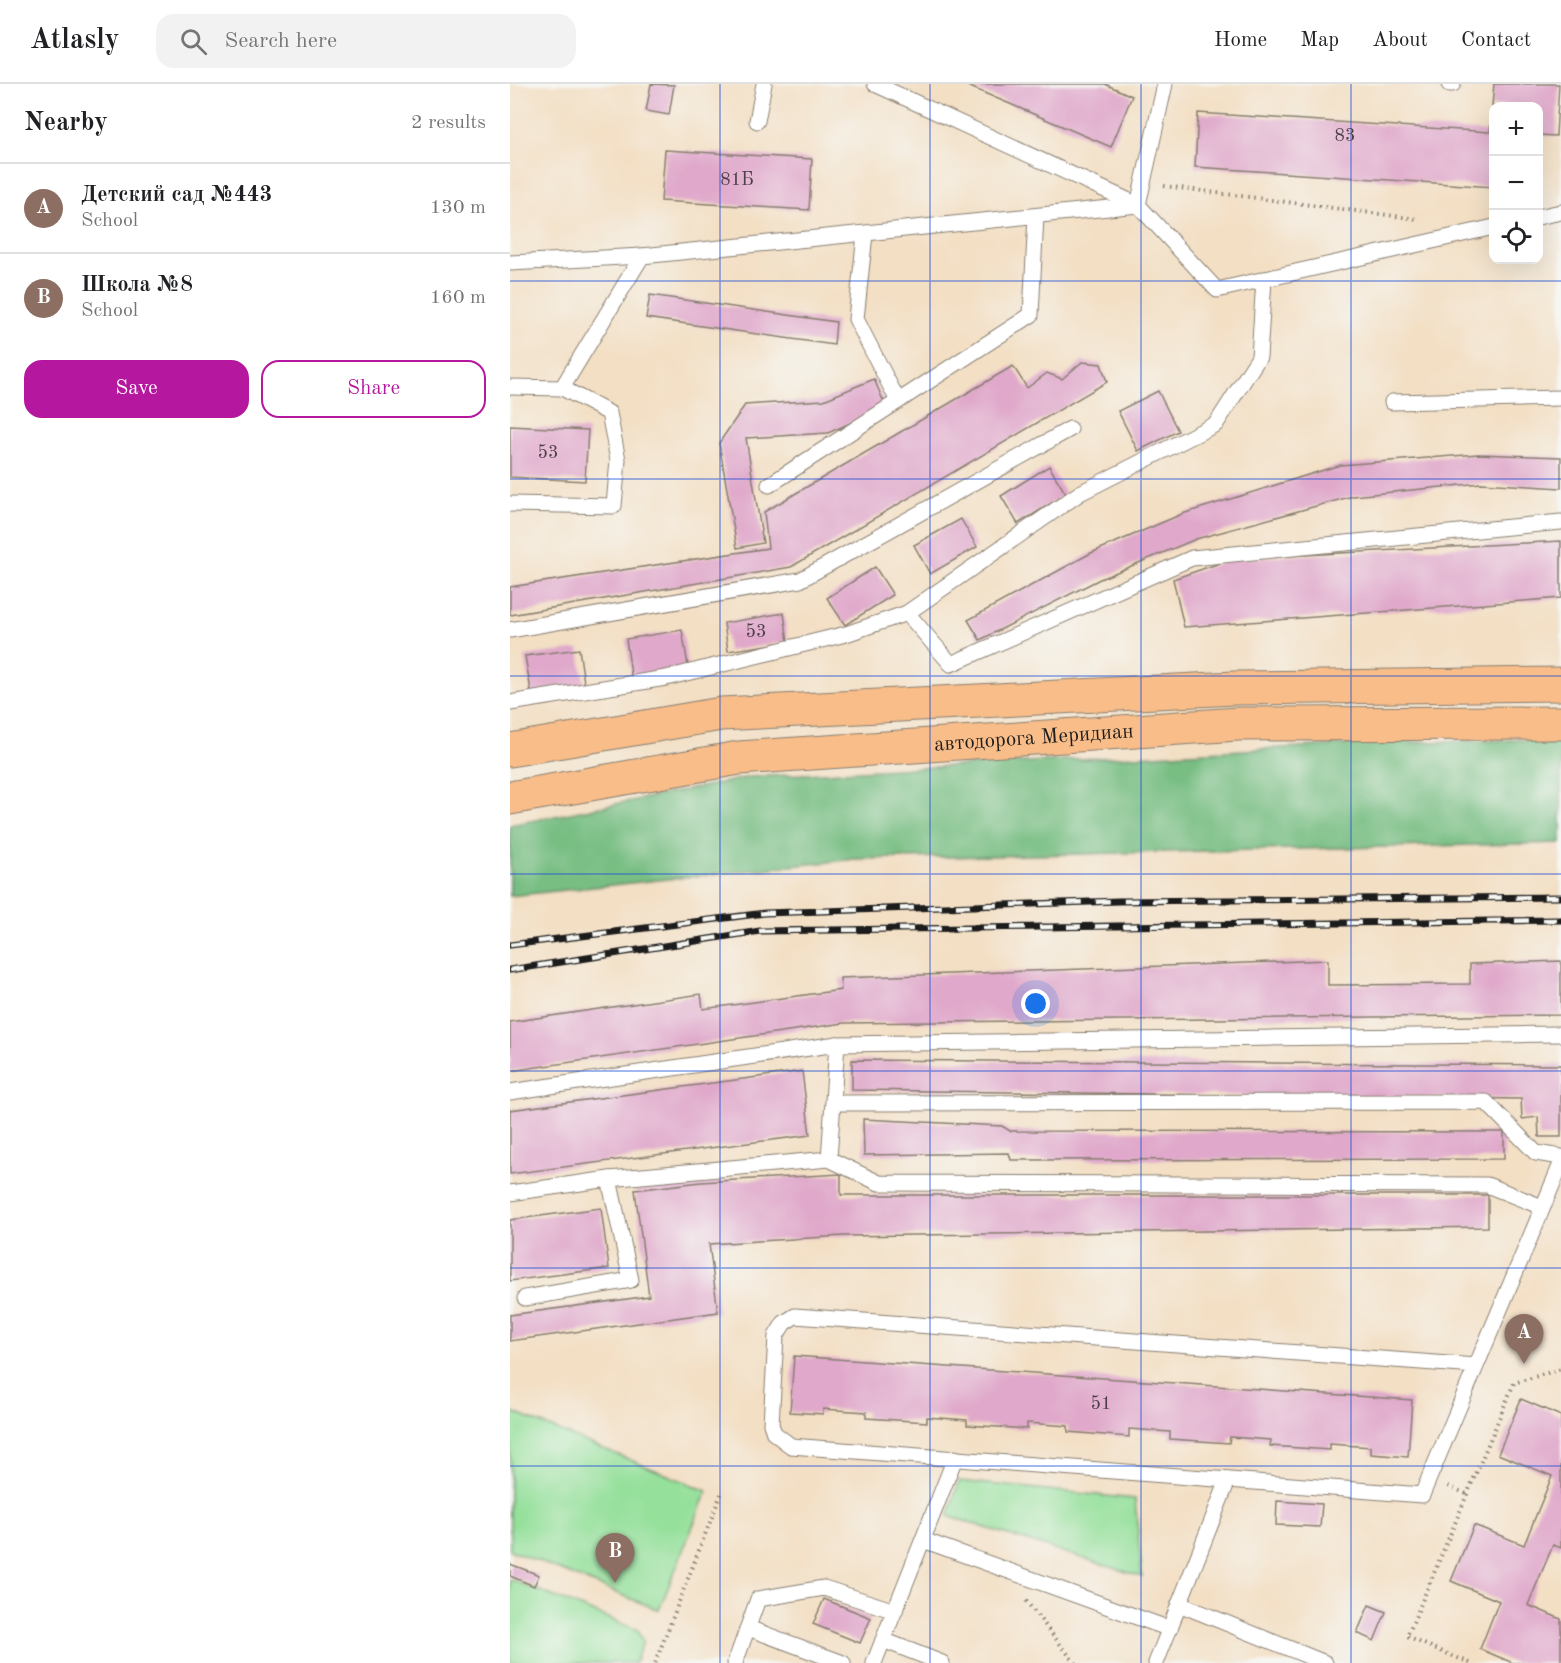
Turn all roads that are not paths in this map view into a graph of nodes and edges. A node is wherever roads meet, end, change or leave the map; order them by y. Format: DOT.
graph roads {
  1 [pos="764,84"];
  2 [pos="875,84"];
  3 [pos="1165,84"];
  4 [pos="757,121"];
  5 [pos="1138,205"];
  6 [pos="1561,212"];
  7 [pos="1036,216"];
  8 [pos="1543,216"];
  9 [pos="1489,228"];
  10 [pos="865,234"];
  11 [pos="642,256"];
  12 [pos="510,263"];
  13 [pos="1264,279"];
  14 [pos="510,387"];
  15 [pos="562,387"];
  16 [pos="1561,398"];
  17 [pos="898,401"];
  18 [pos="1392,402"];
  19 [pos="1070,429"];
  20 [pos="768,484"];
  21 [pos="510,504"];
  22 [pos="1561,522"];
  23 [pos="906,613"];
  24 [pos="510,630"];
  25 [pos="1561,684"];
  26 [pos="510,703"];
  27 [pos="1561,723"];
  28 [pos="510,750"];
  29 [pos="510,798"];
  30 [pos="1561,1034"];
  31 [pos="837,1044"];
  32 [pos="510,1092"];
  33 [pos="834,1103"];
  34 [pos="1561,1157"];
  35 [pos="829,1159"];
  36 [pos="1561,1164"];
  37 [pos="609,1179"];
  38 [pos="510,1193"];
  39 [pos="1542,1207"];
  40 [pos="525,1298"];
  41 [pos="1476,1366"];
  42 [pos="955,1458"];
  43 [pos="1228,1480"];
  44 [pos="923,1540"];
  45 [pos="1179,1604"];
  46 [pos="895,1611"];
  47 [pos="748,1628"];
  48 [pos="1170,1629"];
  49 [pos="883,1640"];
  50 [pos="735,1663"];
  51 [pos="843,1663"];
  52 [pos="874,1663"];
  53 [pos="942,1663"];
  54 [pos="1156,1663"];
  55 [pos="1323,1663"];
  1 -- 4 [label="lane"];
  2 -- 5 [label="lane"];
  3 -- 5 [label="lane"];
  5 -- 7 [label="lane"];
  5 -- 13 [label="lane"];
  6 -- 8 [label="lane"];
  7 -- 10 [label="lane"];
  7 -- 17 [label="lane"];
  9 -- 13 [label="lane"];
  10 -- 11 [label="lane"];
  10 -- 17 [label="lane"];
  11 -- 12 [label="lane"];
  11 -- 15 [label="lane"];
  13 -- 23 [label="lane"];
  14 -- 15 [label="lane"];
  15 -- 21 [label="lane"];
  16 -- 18 [label="lane"];
  17 -- 20 [label="lane"];
  19 -- 24 [label="lane"];
  22 -- 23 [label="lane"];
  23 -- 26 [label="lane"];
  25 -- 28 [label="main road, автодорога Меридиан"];
  27 -- 29 [label="main road, автодорога Меридиан"];
  30 -- 31 [label="lane"];
  31 -- 32 [label="lane"];
  31 -- 33 [label="lane"];
  33 -- 34 [label="lane"];
  33 -- 35 [label="lane"];
  35 -- 37 [label="lane"];
  35 -- 39 [label="lane"];
  36 -- 39 [label="lane"];
  37 -- 38 [label="lane"];
  37 -- 40 [label="lane"];
  39 -- 41 [label="lane"];
  41 -- 42 [label="lane"];
  41 -- 43 [label="lane"];
  42 -- 43 [label="lane"];
  42 -- 44 [label="lane"];
  43 -- 45 [label="lane"];
  44 -- 46 [label="lane"];
  44 -- 48 [label="lane"];
  45 -- 48 [label="lane"];
  45 -- 55 [label="lane"];
  46 -- 47 [label="lane"];
  46 -- 49 [label="lane"];
  47 -- 50 [label="lane"];
  47 -- 51 [label="lane"];
  48 -- 54 [label="lane"];
  49 -- 52 [label="lane"];
  49 -- 53 [label="lane"];
}
